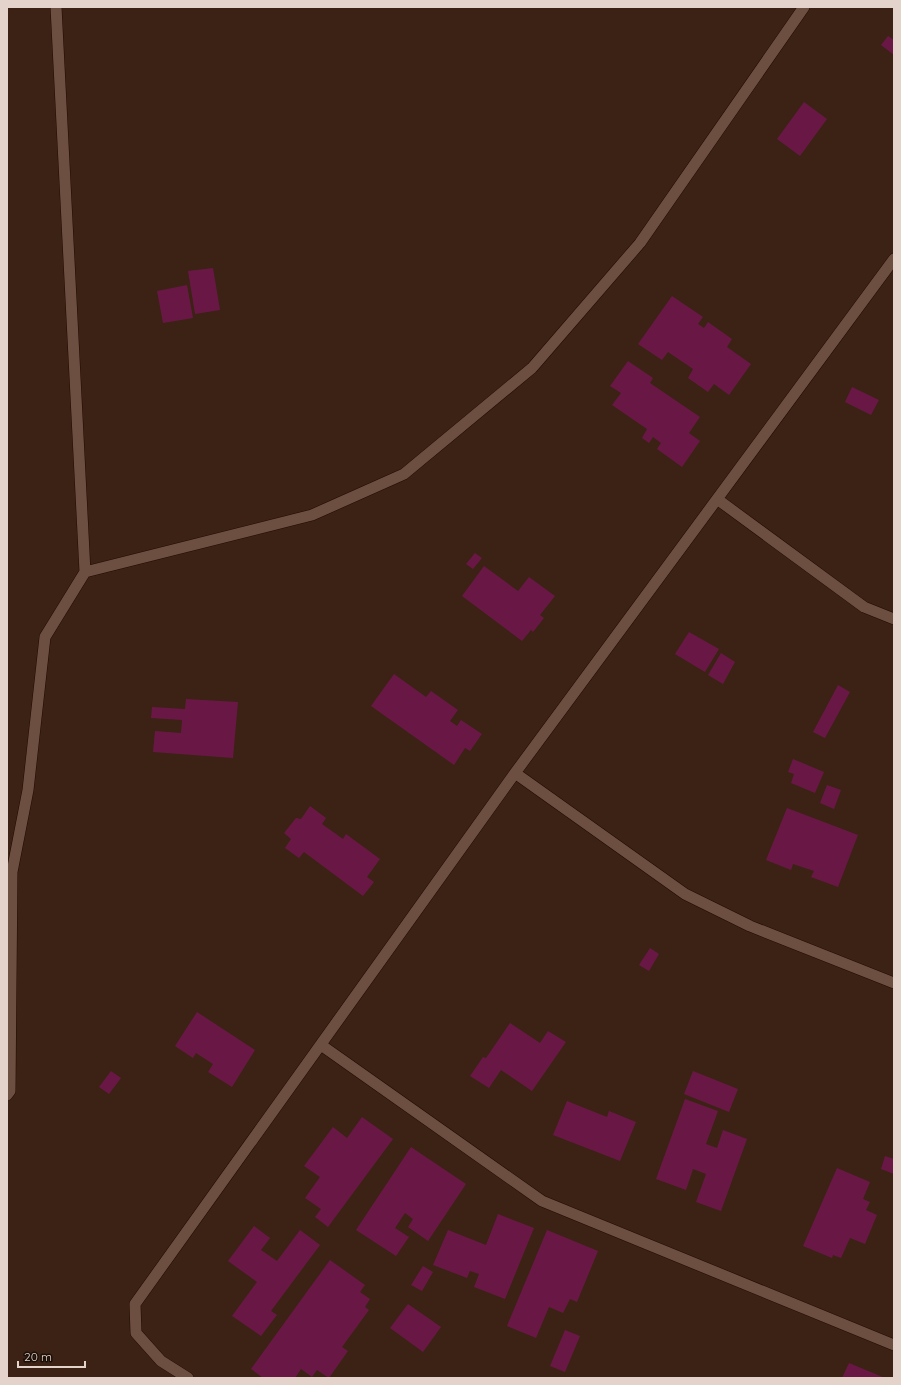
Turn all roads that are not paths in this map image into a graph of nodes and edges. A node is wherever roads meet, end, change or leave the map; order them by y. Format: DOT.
graph roads {
  1 [pos="56,7"];
  2 [pos="804,7"];
  3 [pos="894,259"];
  4 [pos="717,499"];
  5 [pos="85,572"];
  6 [pos="894,619"];
  7 [pos="515,773"];
  8 [pos="894,983"];
  9 [pos="321,1045"];
  10 [pos="7,1095"];
  11 [pos="894,1345"];
  12 [pos="188,1378"];
  1 -- 5 [label="street"];
  2 -- 5 [label="street"];
  3 -- 4 [label="street"];
  4 -- 6 [label="street"];
  4 -- 7 [label="street"];
  5 -- 10 [label="street"];
  7 -- 8 [label="street"];
  7 -- 9 [label="street"];
  9 -- 11 [label="street"];
  9 -- 12 [label="street"];
}
